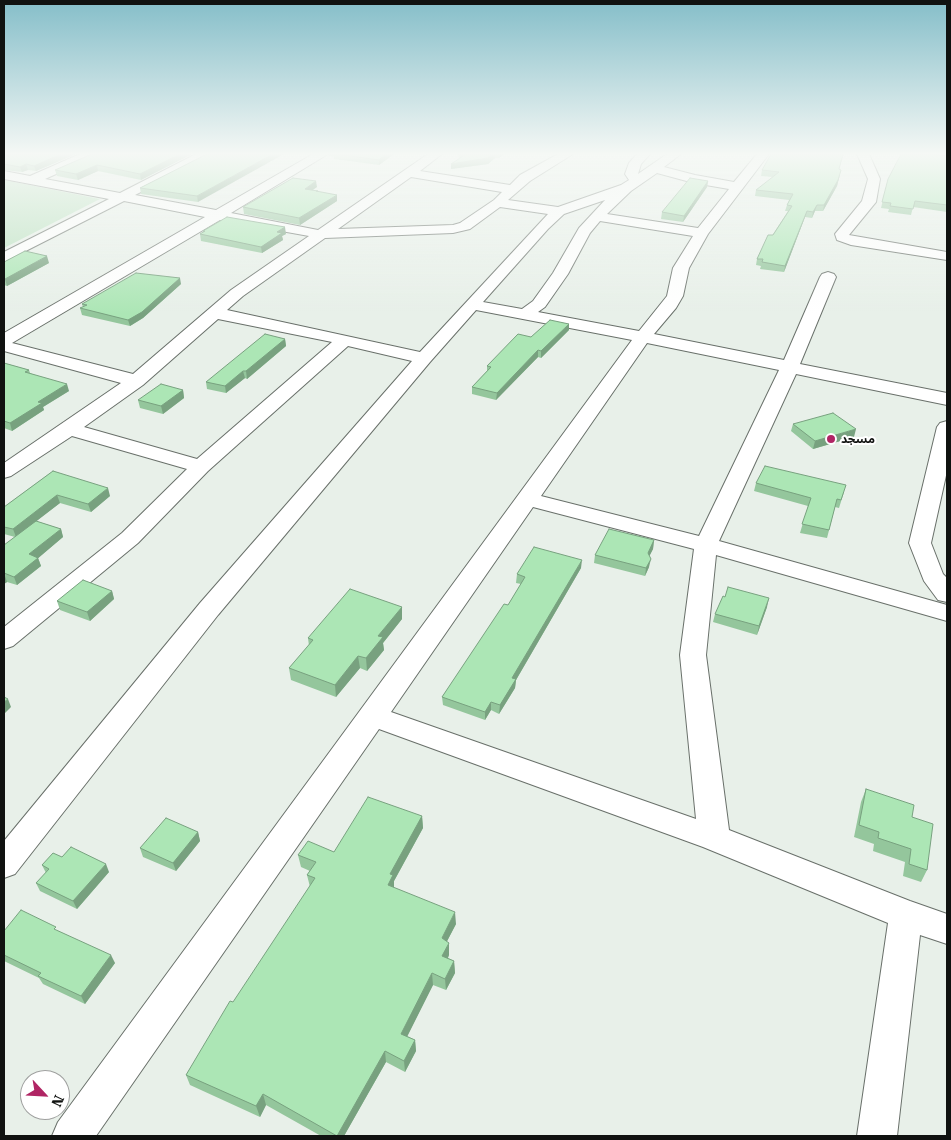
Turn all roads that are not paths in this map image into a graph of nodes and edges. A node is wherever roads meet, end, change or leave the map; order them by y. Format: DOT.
graph roads {
  1 [pos="105,207"];
  2 [pos="177,207"];
  3 [pos="230,207"];
  4 [pos="358,207"];
  5 [pos="491,207"];
  6 [pos="509,207"];
  7 [pos="588,207"];
  8 [pos="605,207"];
  9 [pos="722,207"];
  10 [pos="865,207"];
  11 [pos="217,215"];
  12 [pos="598,216"];
  13 [pos="557,224"];
  14 [pos="584,231"];
  15 [pos="702,233"];
  16 [pos="319,234"];
  17 [pos="947,256"];
  18 [pos="4,258"];
  19 [pos="828,277"];
  20 [pos="474,305"];
  21 [pos="216,313"];
  22 [pos="524,315"];
  23 [pos="643,337"];
  24 [pos="345,340"];
  25 [pos="5,345"];
  26 [pos="424,358"];
  27 [pos="790,366"];
  28 [pos="136,381"];
  29 [pos="947,399"];
  30 [pos="947,427"];
  31 [pos="69,429"];
  32 [pos="201,467"];
  33 [pos="4,472"];
  34 [pos="528,499"];
  35 [pos="706,545"];
  36 [pos="947,594"];
  37 [pos="947,613"];
  38 [pos="4,640"];
  39 [pos="372,716"];
  40 [pos="714,838"];
  41 [pos="4,864"];
  42 [pos="906,915"];
  43 [pos="947,929"];
  44 [pos="72,1136"];
  45 [pos="876,1136"];
  1 -- 18 [label="street"];
  2 -- 11 [label="street"];
  3 -- 11 [label="street"];
  4 -- 16 [label="street"];
  5 -- 16 [label="street"];
  6 -- 13 [label="street"];
  7 -- 13 [label="street"];
  8 -- 12 [label="street"];
  9 -- 15 [label="street"];
  10 -- 17 [label="street"];
  11 -- 16 [label="street"];
  11 -- 25 [label="street"];
  12 -- 14 [label="street"];
  12 -- 15 [label="street"];
  13 -- 14 [label="street"];
  13 -- 20 [label="street"];
  14 -- 22 [label="street"];
  15 -- 23 [label="street"];
  16 -- 21 [label="street"];
  19 -- 27 [label="street"];
  20 -- 22 [label="street"];
  20 -- 26 [label="street"];
  21 -- 24 [label="street"];
  21 -- 28 [label="street"];
  22 -- 23 [label="street"];
  23 -- 27 [label="street"];
  23 -- 34 [label="street"];
  24 -- 26 [label="street"];
  24 -- 32 [label="street"];
  25 -- 28 [label="street"];
  26 -- 41 [label="street"];
  27 -- 29 [label="street"];
  27 -- 35 [label="street"];
  28 -- 31 [label="street"];
  30 -- 36 [label="street"];
  31 -- 32 [label="street"];
  31 -- 33 [label="street"];
  32 -- 38 [label="street"];
  34 -- 35 [label="street"];
  34 -- 39 [label="street"];
  35 -- 37 [label="street"];
  35 -- 40 [label="street"];
  39 -- 40 [label="street"];
  39 -- 44 [label="street"];
  40 -- 42 [label="street"];
  42 -- 43 [label="street"];
  42 -- 45 [label="street"];
}
